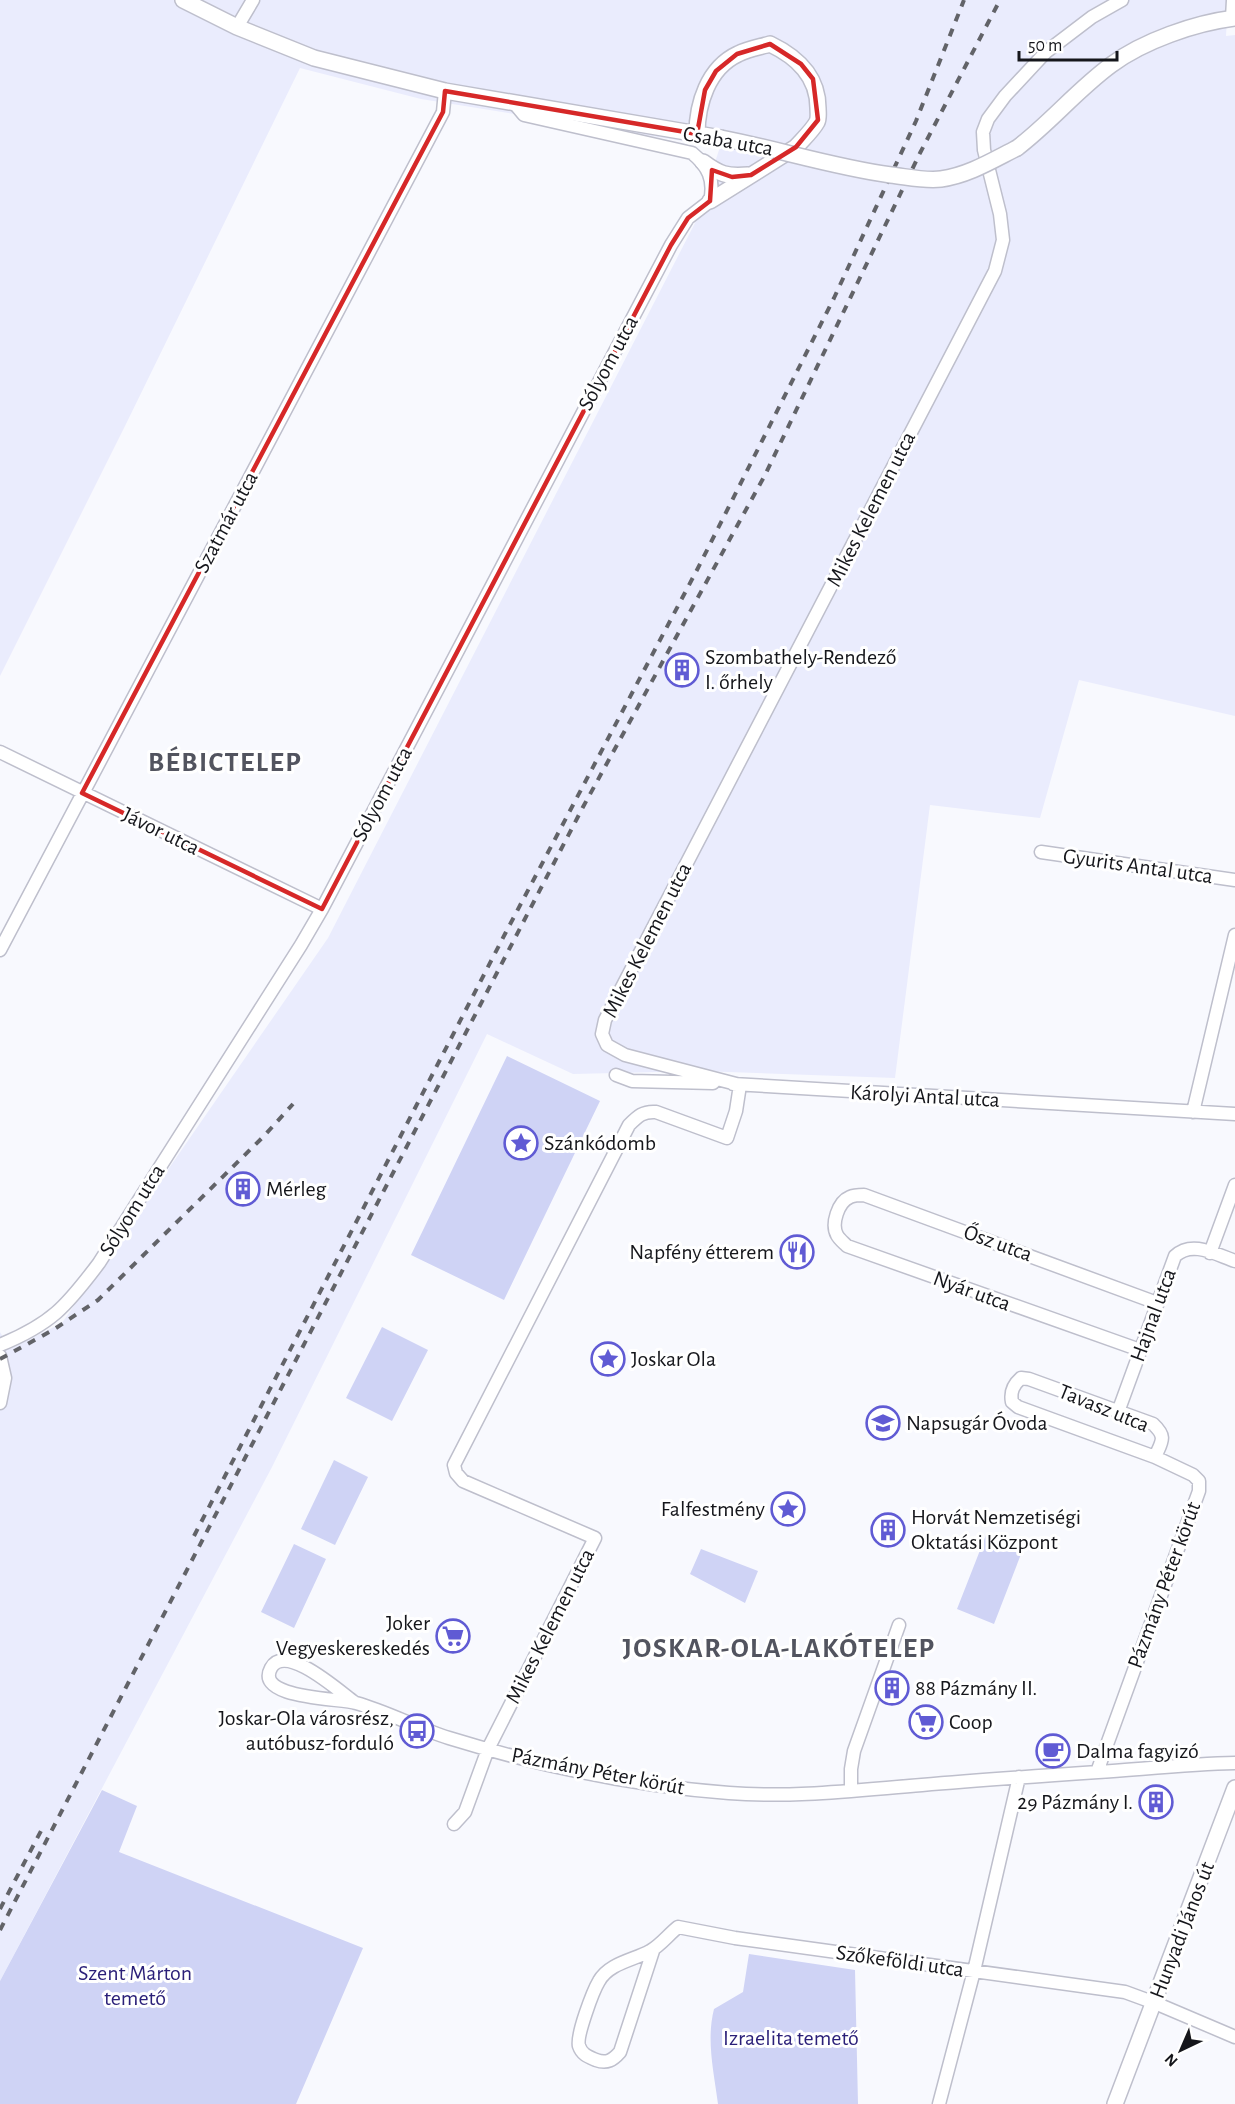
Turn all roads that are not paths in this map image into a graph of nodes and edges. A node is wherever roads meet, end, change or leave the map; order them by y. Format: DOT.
graph roads {
  1 [pos="183,0"];
  2 [pos="253,0"];
  3 [pos="1122,0"];
  4 [pos="1233,0"];
  5 [pos="1234,18"];
  6 [pos="237,27"];
  7 [pos="445,91"];
  8 [pos="514,103"];
  9 [pos="697,134"];
  10 [pos="703,162"];
  11 [pos="751,175"];
  12 [pos="710,201"];
  13 [pos="0,752"];
  14 [pos="82,793"];
  15 [pos="1041,852"];
  16 [pos="1235,880"];
  17 [pos="322,909"];
  18 [pos="1235,935"];
  19 [pos="0,950"];
  20 [pos="616,1075"];
  21 [pos="740,1085"];
  22 [pos="1193,1112"];
  23 [pos="1235,1114"];
  24 [pos="1235,1185"];
  25 [pos="840,1207"];
  26 [pos="1210,1253"];
  27 [pos="1235,1262"];
  28 [pos="1157,1303"];
  29 [pos="0,1345"];
  30 [pos="1140,1350"];
  31 [pos="0,1356"];
  32 [pos="1021,1378"];
  33 [pos="0,1403"];
  34 [pos="1118,1412"];
  35 [pos="1155,1457"];
  36 [pos="899,1625"];
  37 [pos="354,1702"];
  38 [pos="488,1749"];
  39 [pos="1235,1763"];
  40 [pos="1097,1772"];
  41 [pos="1019,1777"];
  42 [pos="1235,1788"];
  43 [pos="851,1791"];
  44 [pos="454,1824"];
  45 [pos="653,1950"];
  46 [pos="974,1971"];
  47 [pos="1155,2002"];
  48 [pos="1235,2037"];
  49 [pos="939,2104"];
  50 [pos="1115,2104"];
  1 -- 6 [label="street, Csaba utca"];
  2 -- 6 [label="street"];
  3 -- 21 [label="street, Mikes Kelemen utca"];
  4 -- 5 [label="street"];
  5 -- 9 [label="street, Csaba utca, bridge"];
  6 -- 7 [label="street, Csaba utca"];
  7 -- 8 [label="street, Csaba utca"];
  7 -- 14 [label="street, Szatmár utca"];
  8 -- 9 [label="street, Csaba utca"];
  8 -- 10 [label="street, Csaba utca"];
  9 -- 11 [label="street"];
  10 -- 11 [label="street"];
  10 -- 12 [label="street, Csaba utca"];
  11 -- 12 [label="street"];
  12 -- 17 [label="street, Sólyom utca"];
  13 -- 14 [label="street, Jávor utca"];
  14 -- 17 [label="street, Jávor utca"];
  14 -- 19 [label="street, Szatmár utca"];
  15 -- 16 [label="street, Gyurits Antal utca"];
  17 -- 29 [label="street, Sólyom utca"];
  18 -- 22 [label="street"];
  20 -- 21 [label="street, Károlyi Antal utca"];
  21 -- 22 [label="street, Károlyi Antal utca"];
  21 -- 38 [label="street, Mikes Kelemen utca"];
  22 -- 23 [label="street, Károlyi Antal utca"];
  24 -- 26 [label="street"];
  25 -- 28 [label="street, Ősz utca"];
  25 -- 30 [label="street, Nyár utca"];
  26 -- 27 [label="street, Hajnal utca"];
  26 -- 28 [label="street, Hajnal utca"];
  28 -- 30 [label="street, Hajnal utca"];
  30 -- 34 [label="street, Hajnal utca"];
  31 -- 33 [label="street"];
  32 -- 34 [label="street, Tavasz utca"];
  32 -- 35 [label="street, Pázmány Péter körút"];
  34 -- 35 [label="street, Tavasz utca"];
  35 -- 40 [label="street, Pázmány Péter körút"];
  36 -- 43 [label="street"];
  37 -- 37 [label="street, Pázmány Péter körút"];
  37 -- 38 [label="street, Pázmány Péter körút"];
  38 -- 43 [label="street, Pázmány Péter körút"];
  38 -- 44 [label="street"];
  39 -- 40 [label="street, Pázmány Péter körút"];
  40 -- 41 [label="street, Pázmány Péter körút"];
  41 -- 43 [label="street, Pázmány Péter körút"];
  41 -- 46 [label="street"];
  42 -- 47 [label="street, Hunyadi János út"];
  45 -- 45 [label="street, Szőkeföldi utca"];
  45 -- 46 [label="street, Szőkeföldi utca"];
  46 -- 47 [label="street, Szőkeföldi utca"];
  46 -- 49 [label="street"];
  47 -- 48 [label="street, Szőkeföldi utca"];
  47 -- 50 [label="street, Hunyadi János út"];
}
